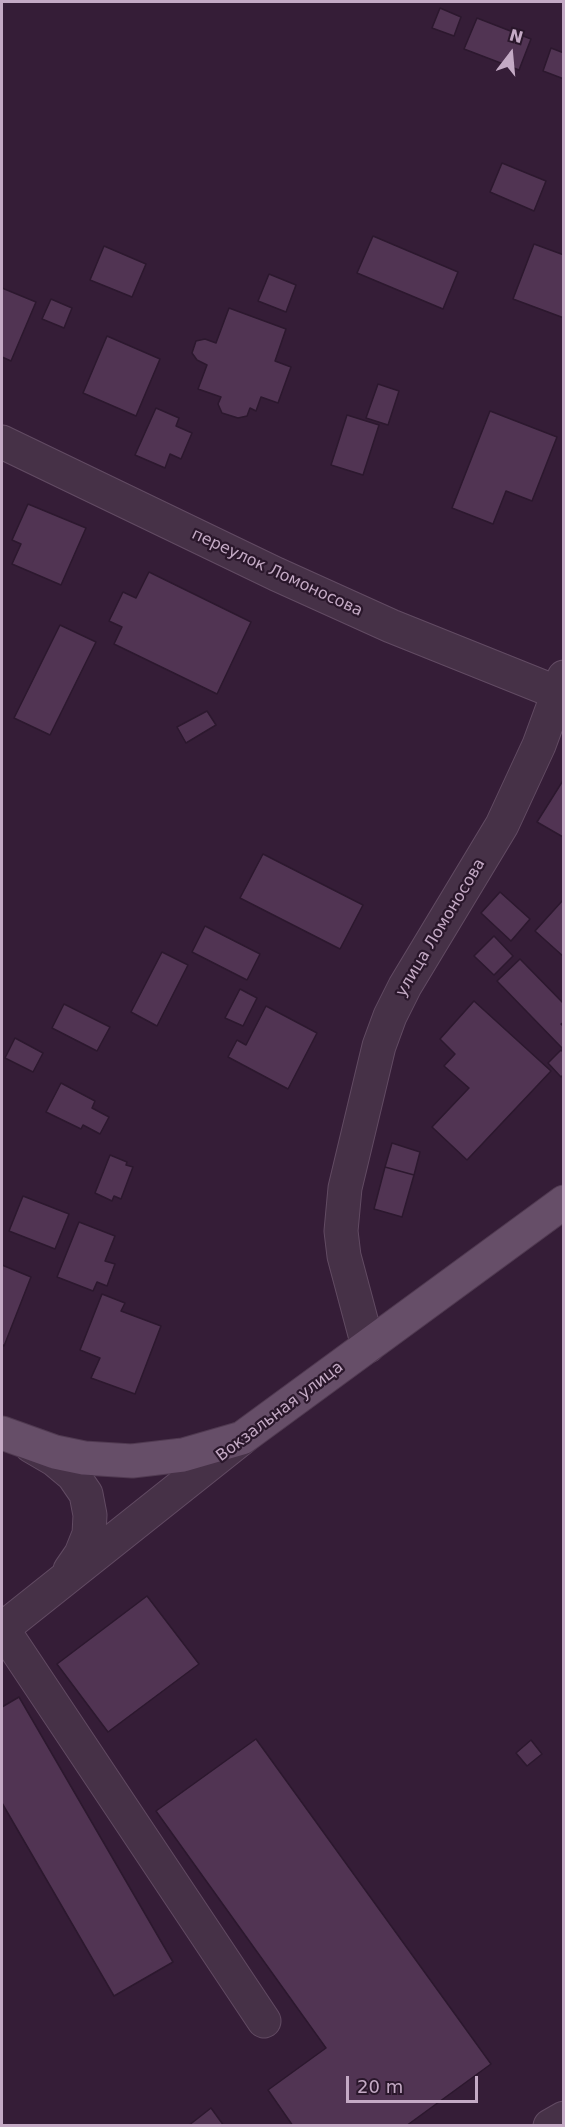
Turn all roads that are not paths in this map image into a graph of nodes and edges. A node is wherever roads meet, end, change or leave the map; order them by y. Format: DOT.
graph roads {
  1 [pos="2,442"];
  2 [pos="561,685"];
  3 [pos="564,1202"];
  4 [pos="368,1346"];
  5 [pos="13,1438"];
  6 [pos="242,1438"];
  7 [pos="66,1577"];
  8 [pos="2,1628"];
  9 [pos="264,2021"];
  10 [pos="564,2118"];
  11 [pos="550,2126"];
  1 -- 2 [label="street, переулок Ломоносова"];
  2 -- 4 [label="street, улица Ломоносова"];
  3 -- 4 [label="main road, Вокзальная улица"];
  4 -- 6 [label="main road, Вокзальная улица"];
  5 -- 6 [label="main road"];
  5 -- 7 [label="street"];
  6 -- 7 [label="street, Вокзальная улица"];
  7 -- 8 [label="street, Вокзальная улица"];
  8 -- 9 [label="street"];
  10 -- 11 [label="street"];
}
